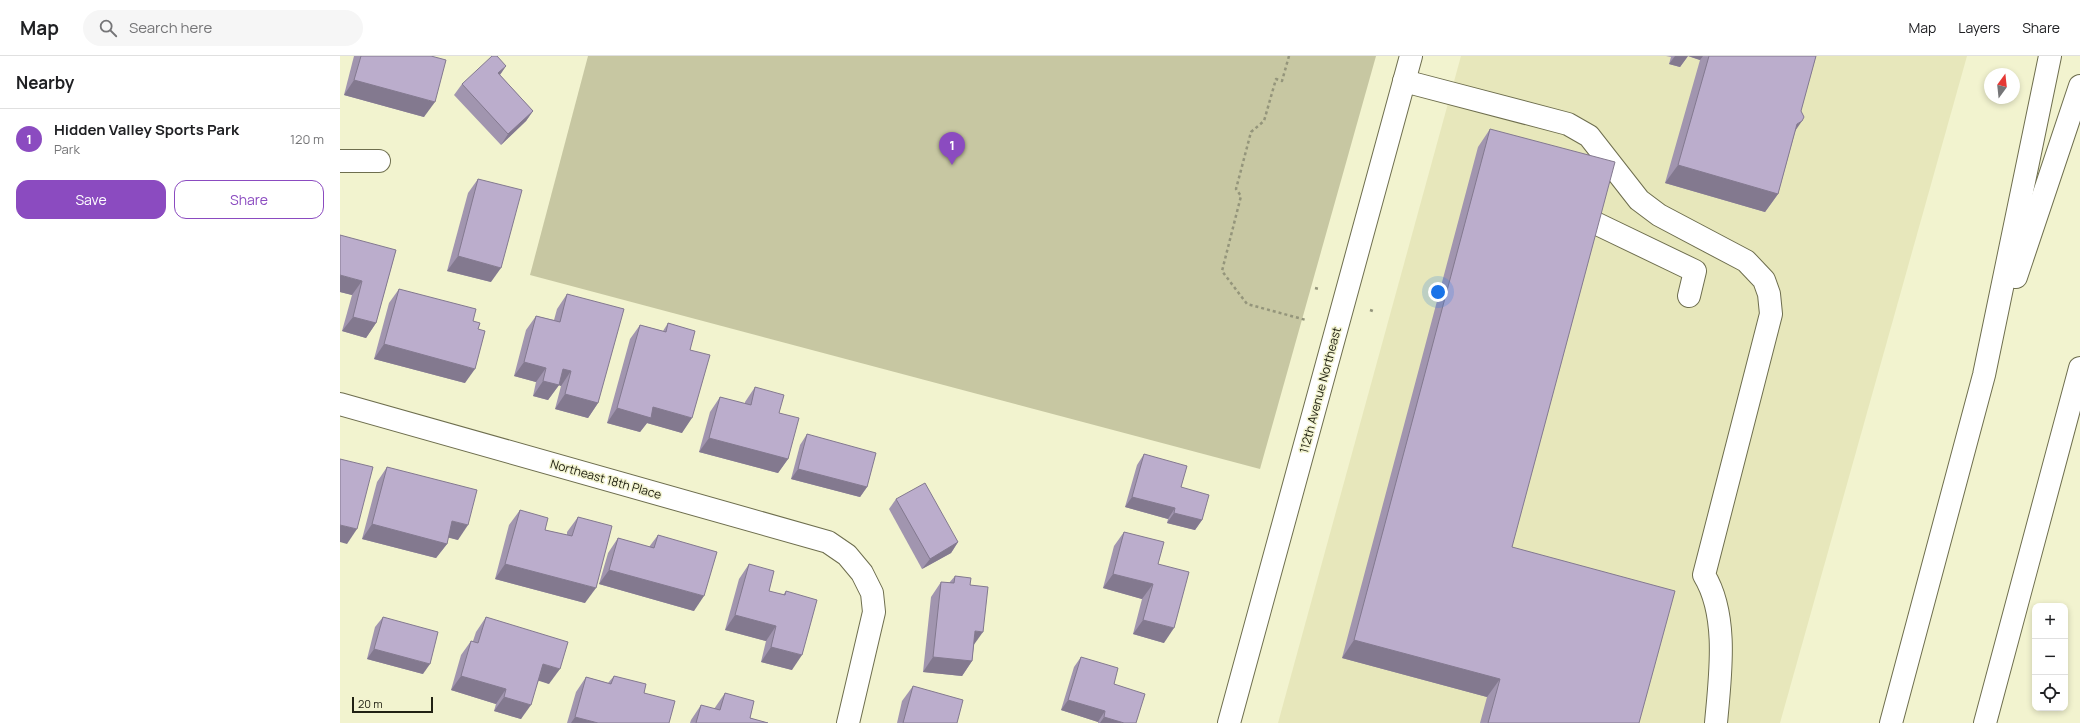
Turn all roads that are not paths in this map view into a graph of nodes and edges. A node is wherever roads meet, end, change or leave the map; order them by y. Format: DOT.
graph roads {
  1 [pos="1411,56"];
  2 [pos="2050,56"];
  3 [pos="1404,81"];
  4 [pos="2080,86"];
  5 [pos="340,161"];
  6 [pos="379,161"];
  7 [pos="1591,221"];
  8 [pos="1688,296"];
  9 [pos="2080,368"];
  10 [pos="1984,375"];
  11 [pos="340,404"];
  12 [pos="848,723"];
  13 [pos="1229,723"];
  14 [pos="1716,723"];
  15 [pos="1892,723"];
  16 [pos="1985,723"];
  1 -- 3 [label="main road, 112th Avenue Northeast"];
  2 -- 10 [label="main road"];
  3 -- 13 [label="main road, 112th Avenue Northeast"];
  3 -- 14 [label="main road"];
  4 -- 10 [label="main road"];
  5 -- 6 [label="main road"];
  7 -- 8 [label="main road"];
  9 -- 16 [label="main road"];
  10 -- 15 [label="main road"];
  11 -- 12 [label="main road, Northeast 18th Place"];
}
